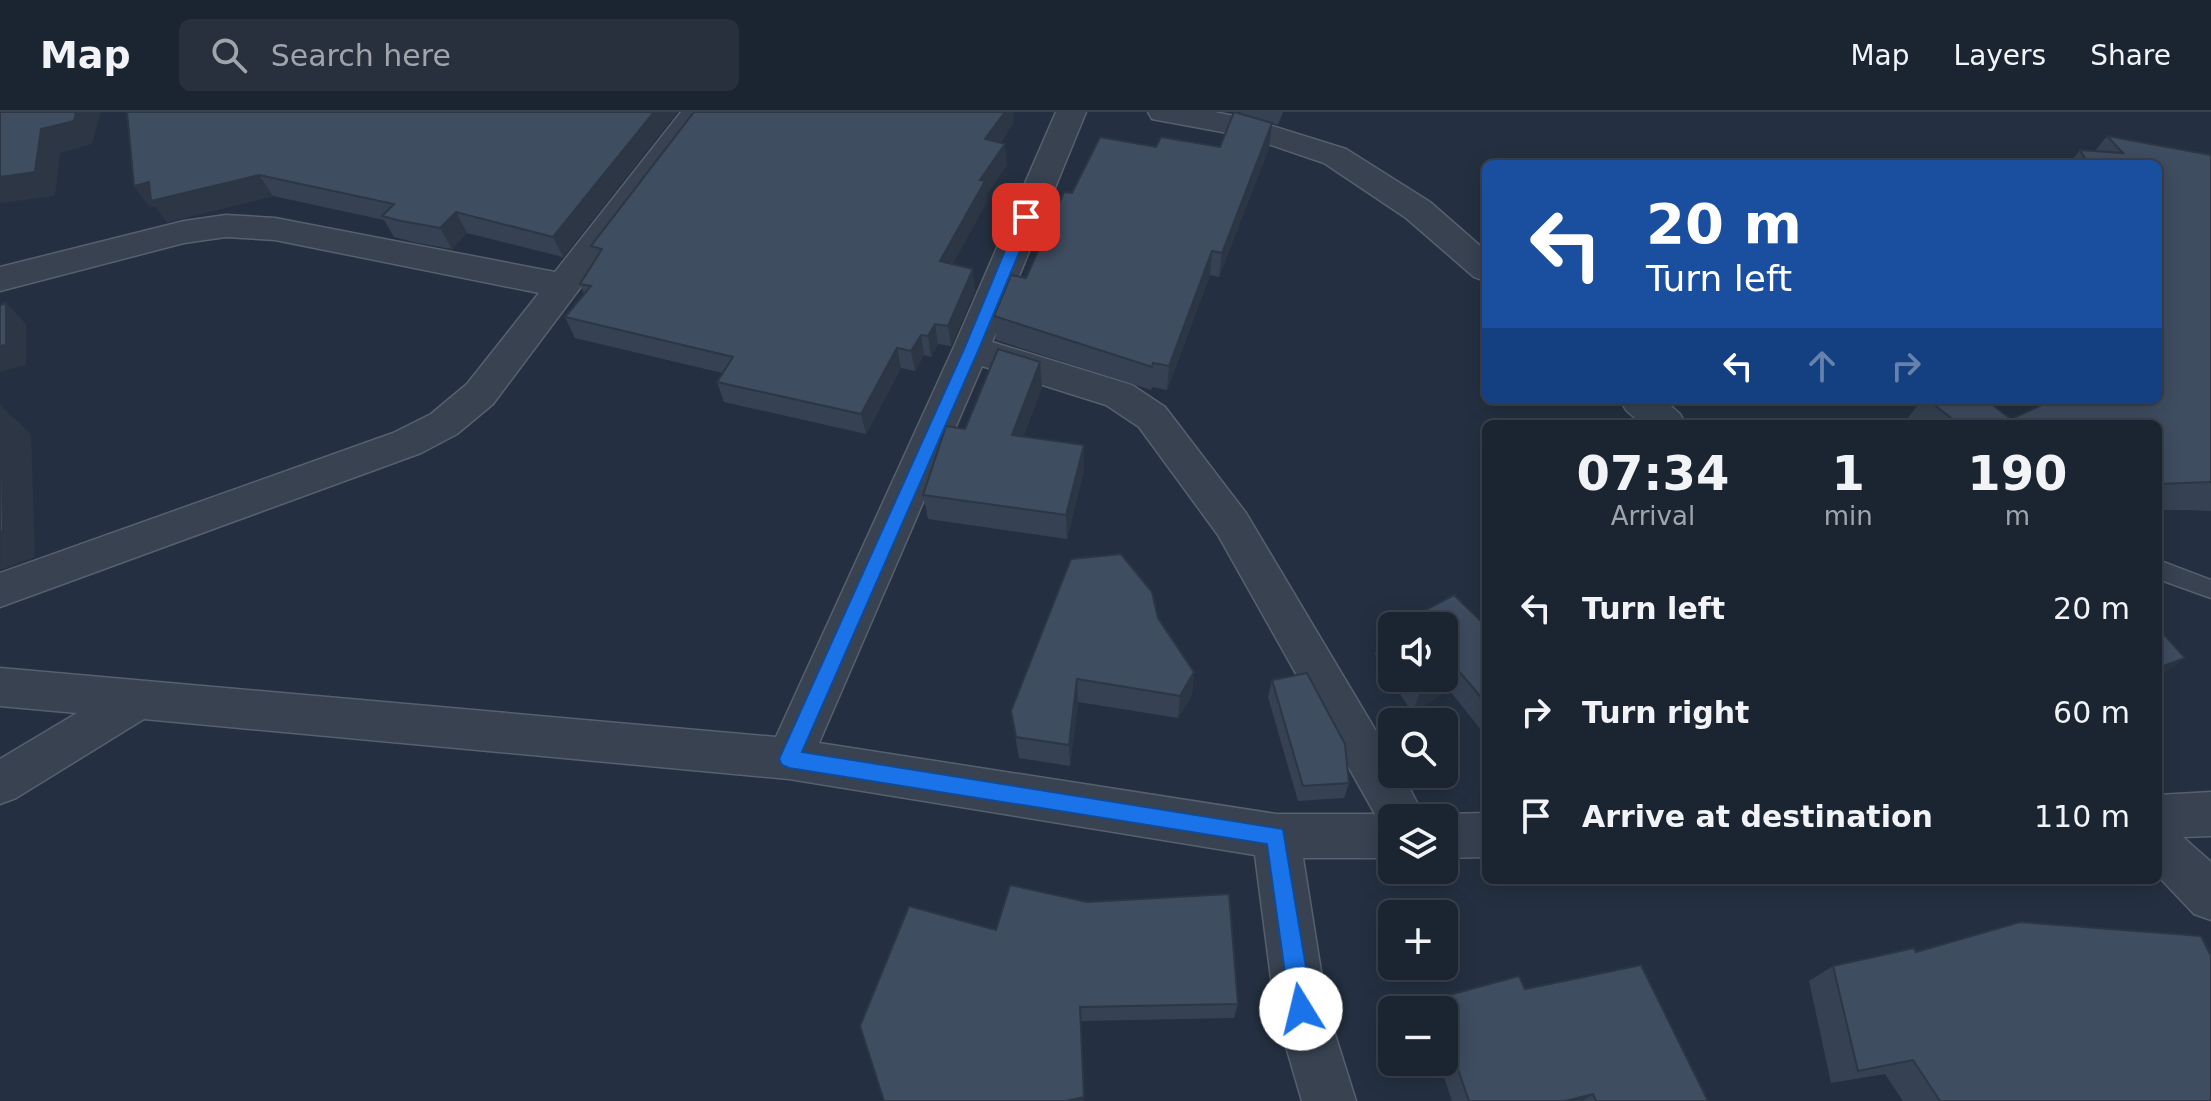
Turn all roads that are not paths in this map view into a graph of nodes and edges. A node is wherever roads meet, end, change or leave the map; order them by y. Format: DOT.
graph roads {
  1 [pos="697,112"];
  2 [pos="1071,112"];
  3 [pos="1163,112"];
  4 [pos="1482,266"];
  5 [pos="0,279"];
  6 [pos="564,286"];
  7 [pos="971,349"];
  8 [pos="1644,404"];
  9 [pos="1662,420"];
  10 [pos="2162,571"];
  11 [pos="2211,589"];
  12 [pos="0,590"];
  13 [pos="0,687"];
  14 [pos="138,700"];
  15 [pos="789,759"];
  16 [pos="0,783"];
  17 [pos="1394,804"];
  18 [pos="2211,814"];
  19 [pos="2162,817"];
  20 [pos="1482,835"];
  21 [pos="1276,836"];
  22 [pos="1378,836"];
  23 [pos="1458,836"];
  24 [pos="2162,849"];
  25 [pos="2211,897"];
  26 [pos="1329,1101"];
  1 -- 6 [label="street"];
  2 -- 7 [label="street"];
  3 -- 4 [label="street"];
  5 -- 6 [label="street"];
  6 -- 12 [label="street"];
  7 -- 15 [label="street"];
  7 -- 17 [label="street"];
  8 -- 9 [label="street"];
  10 -- 11 [label="lane"];
  13 -- 14 [label="street"];
  14 -- 15 [label="street"];
  14 -- 16 [label="street"];
  15 -- 21 [label="street"];
  18 -- 19 [label="street"];
  20 -- 23 [label="street"];
  21 -- 22 [label="street"];
  21 -- 26 [label="street"];
  24 -- 25 [label="street"];
}
